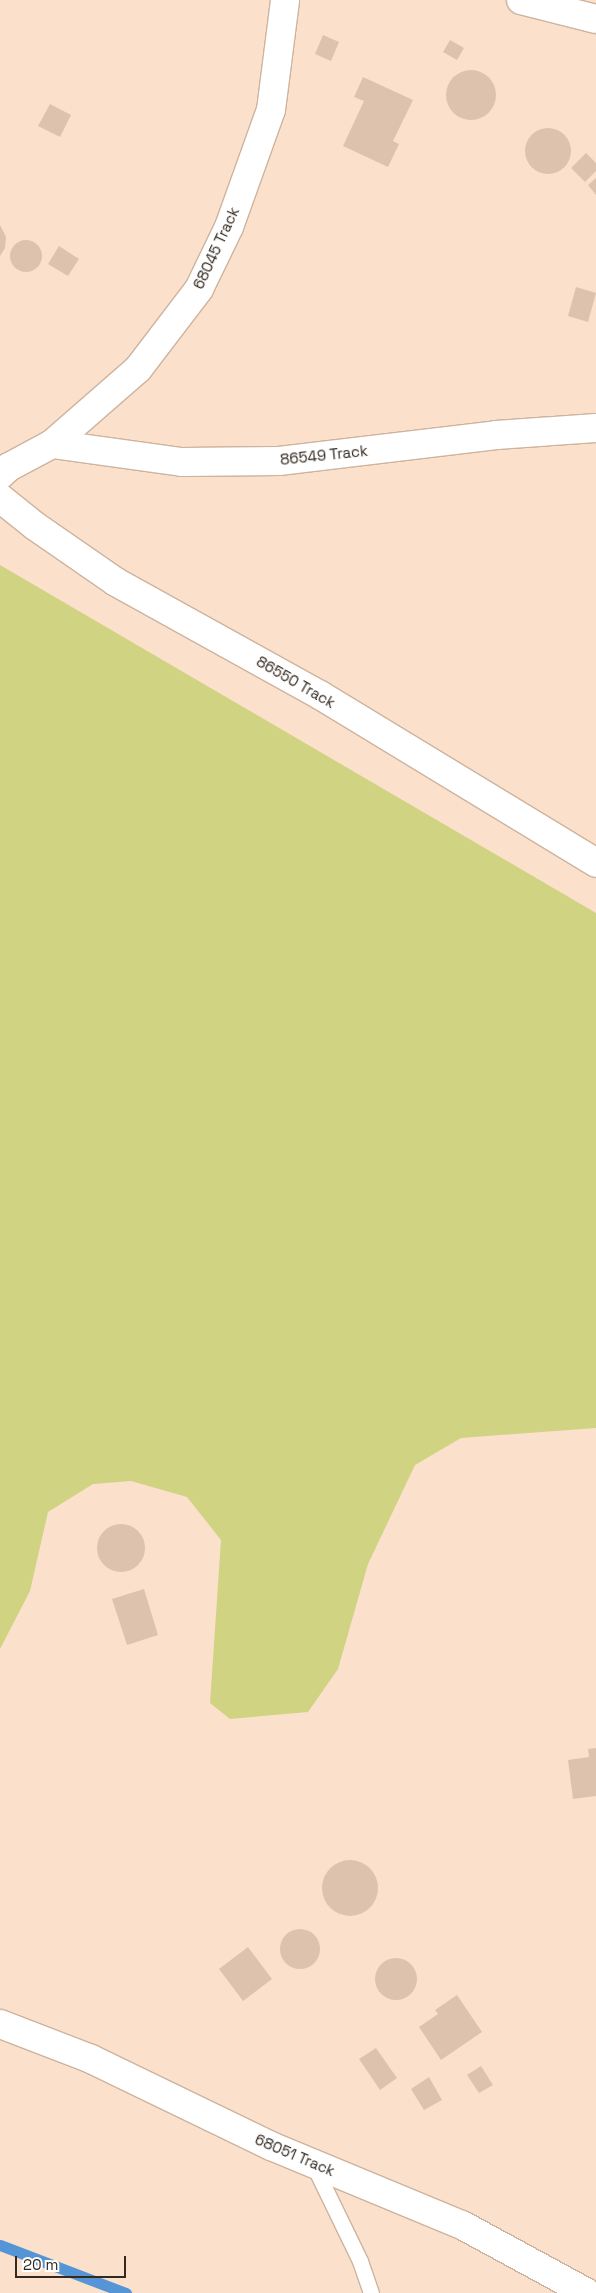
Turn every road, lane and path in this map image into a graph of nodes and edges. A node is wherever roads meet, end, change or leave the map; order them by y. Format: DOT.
graph roads {
  1 [pos="284,0"];
  2 [pos="521,0"];
  3 [pos="596,18"];
  4 [pos="596,428"];
  5 [pos="52,444"];
  6 [pos="3,470"];
  7 [pos="0,498"];
  8 [pos="596,863"];
  9 [pos="0,2024"];
  10 [pos="312,2163"];
  11 [pos="371,2293"];
  12 [pos="588,2293"];
  1 -- 5 [label="street, 68045 Track"];
  2 -- 3 [label="street"];
  4 -- 5 [label="street, 86549 Track"];
  5 -- 6 [label="street, 68045 Track"];
  7 -- 8 [label="street, 86550 Track"];
  9 -- 10 [label="street, 68051 Track"];
  10 -- 11 [label="lane"];
  10 -- 12 [label="street, 68051 Track"];
}
